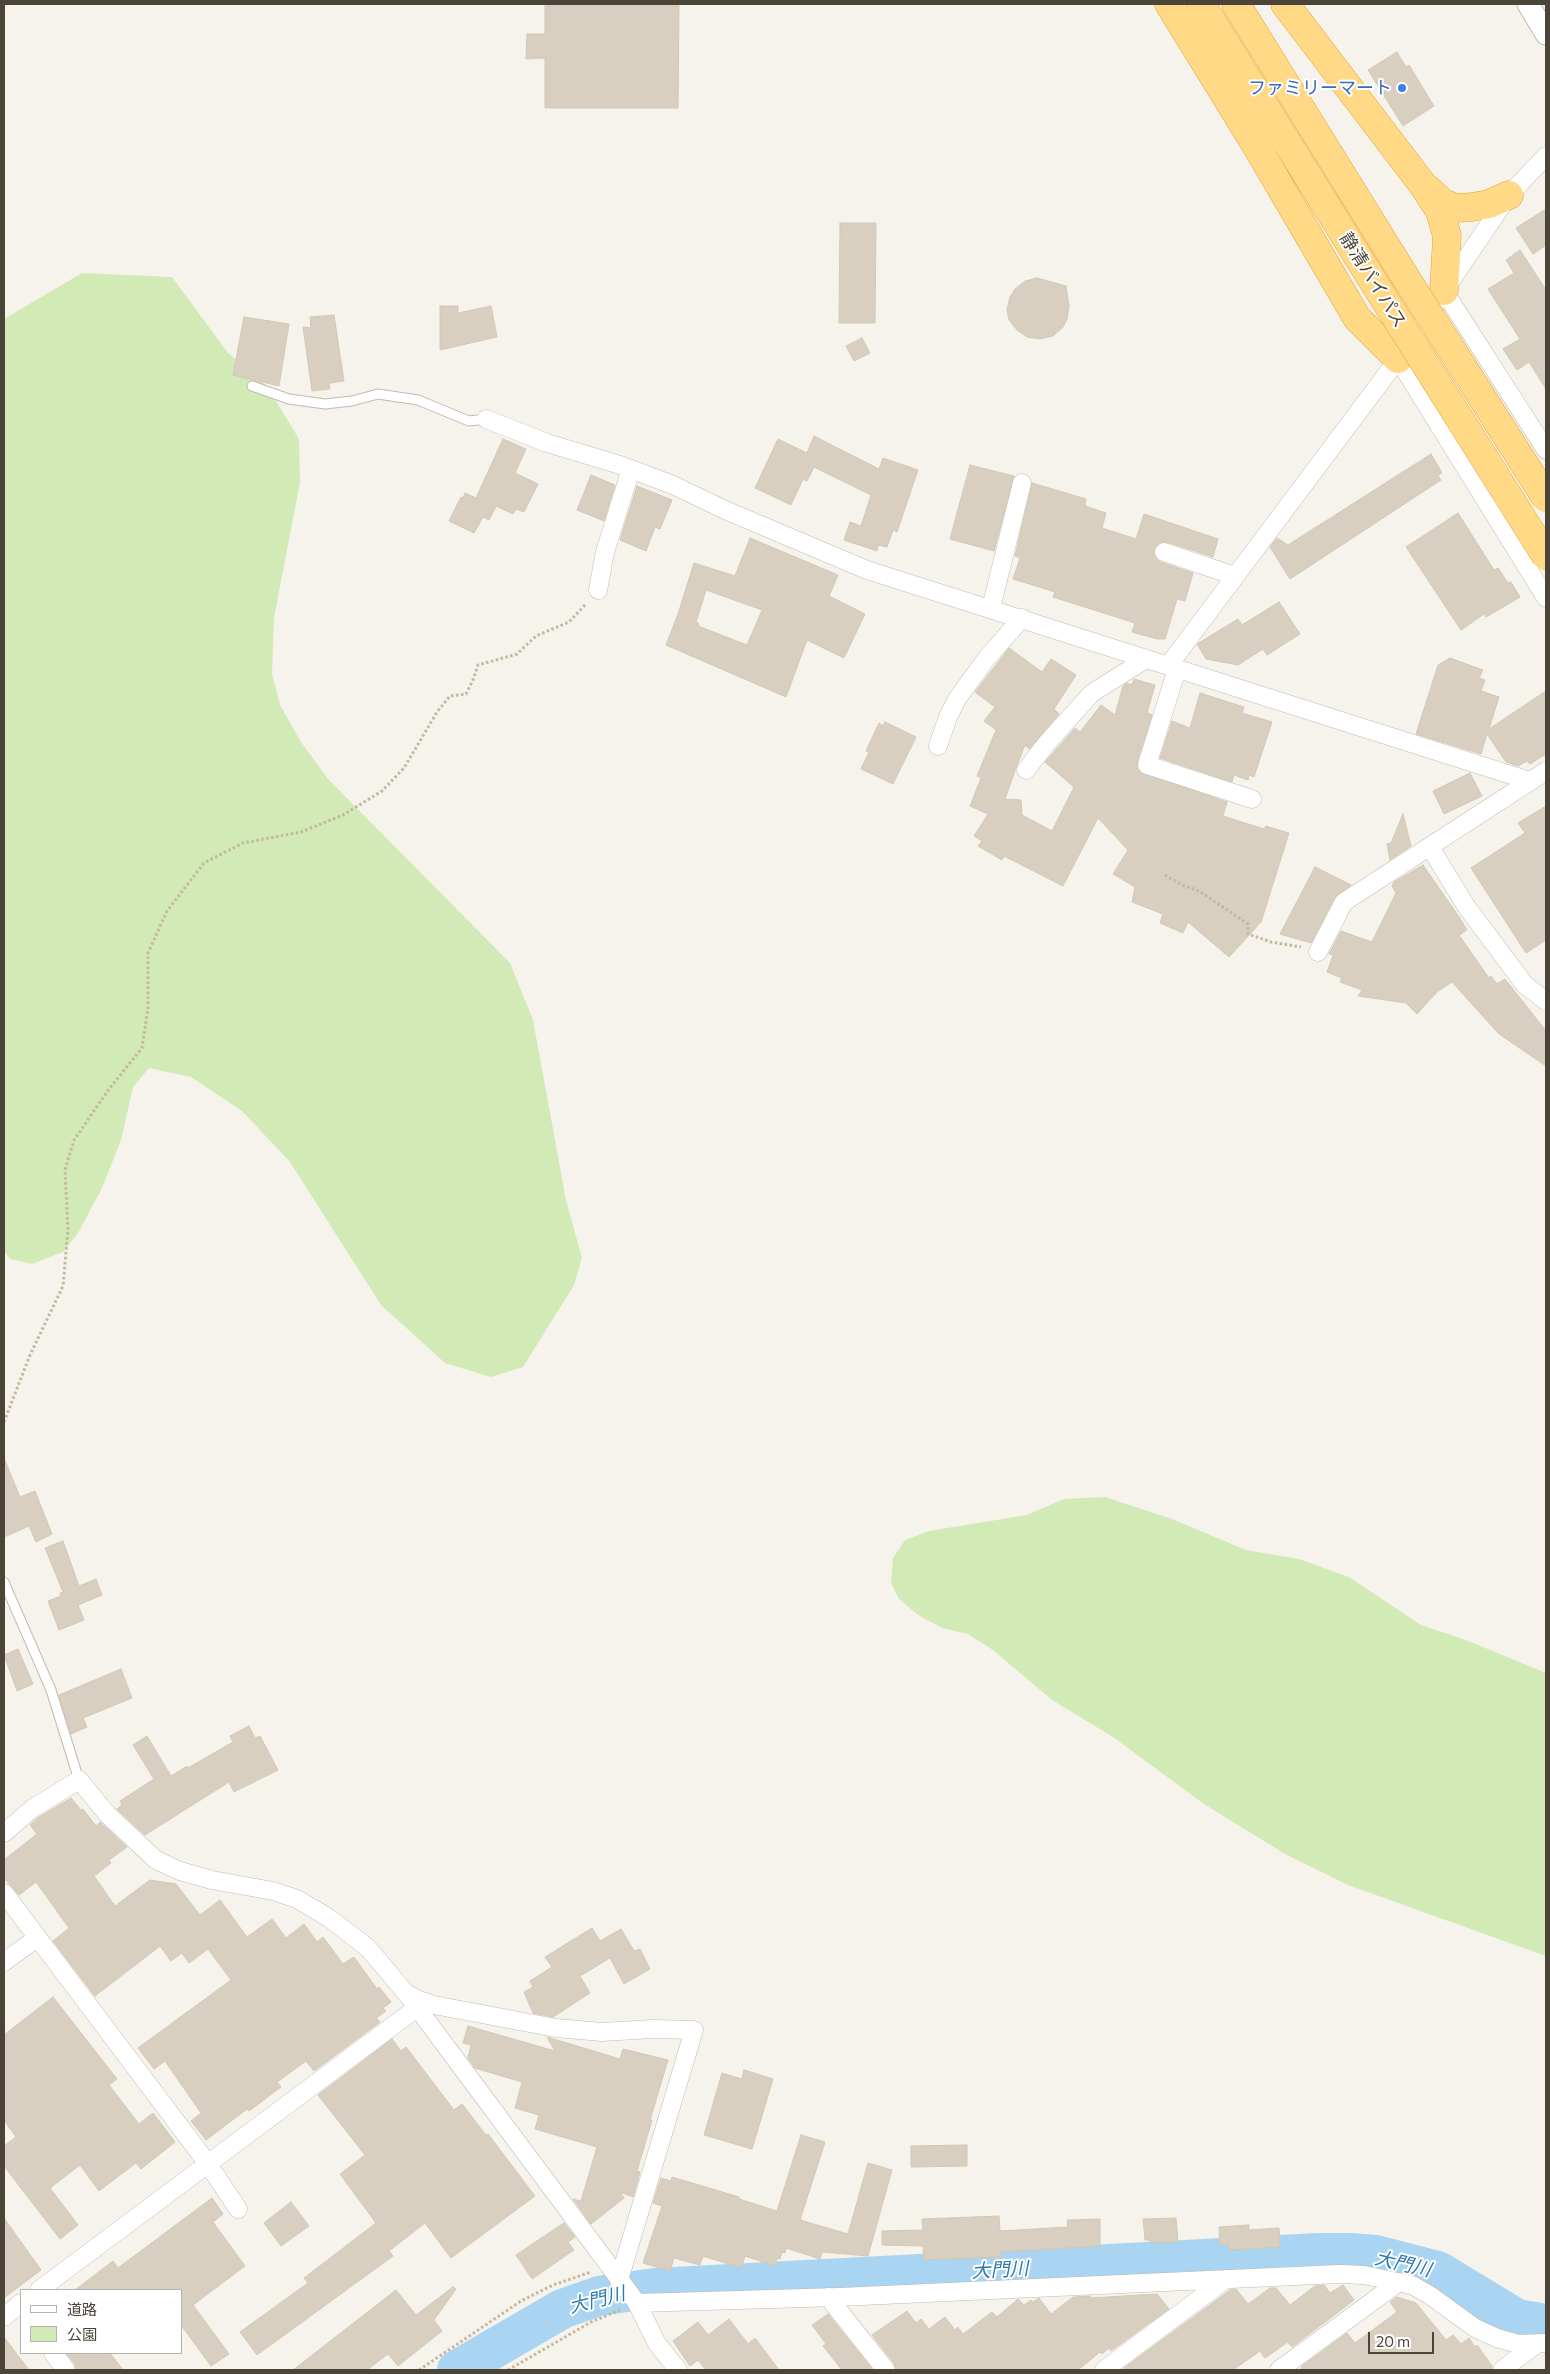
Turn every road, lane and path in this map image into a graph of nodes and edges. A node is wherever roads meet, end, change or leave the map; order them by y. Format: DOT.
graph roads {
  1 [pos="1169,4"];
  2 [pos="1200,4"];
  3 [pos="1236,4"];
  4 [pos="1285,4"];
  5 [pos="1528,4"];
  6 [pos="1546,34"];
  7 [pos="1546,156"];
  8 [pos="1423,185"];
  9 [pos="1509,194"];
  10 [pos="1444,291"];
  11 [pos="1398,359"];
  12 [pos="252,386"];
  13 [pos="486,419"];
  14 [pos="1546,450"];
  15 [pos="631,469"];
  16 [pos="1022,482"];
  17 [pos="1546,498"];
  18 [pos="1164,552"];
  19 [pos="1546,556"];
  20 [pos="1235,576"];
  21 [pos="598,590"];
  22 [pos="1546,598"];
  23 [pos="991,608"];
  24 [pos="1022,618"];
  25 [pos="1146,659"];
  26 [pos="1172,668"];
  27 [pos="938,746"];
  28 [pos="1026,770"];
  29 [pos="1546,771"];
  30 [pos="1530,781"];
  31 [pos="1252,800"];
  32 [pos="1430,847"];
  33 [pos="1165,875"];
  34 [pos="1318,952"];
  35 [pos="1546,1001"];
  36 [pos="4,1422"];
  37 [pos="4,1582"];
  38 [pos="79,1780"];
  39 [pos="4,1833"];
  40 [pos="4,1893"];
  41 [pos="37,1938"];
  42 [pos="4,1962"];
  43 [pos="402,1988"];
  44 [pos="418,2007"];
  45 [pos="208,2164"];
  46 [pos="238,2209"];
  47 [pos="608,2266"];
  48 [pos="1226,2279"];
  49 [pos="619,2280"];
  50 [pos="1399,2282"];
  51 [pos="40,2289"];
  52 [pos="828,2297"];
  53 [pos="637,2303"];
  54 [pos="1542,2343"];
  55 [pos="54,2354"];
  56 [pos="66,2370"];
  57 [pos="419,2370"];
  58 [pos="508,2370"];
  59 [pos="678,2370"];
  60 [pos="886,2370"];
  61 [pos="1104,2370"];
  62 [pos="1279,2370"];
  63 [pos="1502,2370"];
  1 -- 11 [label="highway"];
  2 -- 19 [label="highway, 静清バイパス, bridge"];
  3 -- 17 [label="highway, 静清バイパス, bridge"];
  4 -- 8 [label="highway"];
  5 -- 6 [label="street"];
  7 -- 9 [label="street"];
  8 -- 9 [label="highway"];
  8 -- 10 [label="highway"];
  9 -- 10 [label="street"];
  10 -- 11 [label="street"];
  10 -- 14 [label="street"];
  11 -- 20 [label="street"];
  11 -- 22 [label="street"];
  12 -- 13 [label="lane"];
  13 -- 15 [label="street"];
  15 -- 21 [label="street"];
  15 -- 23 [label="street"];
  16 -- 23 [label="street"];
  18 -- 20 [label="street"];
  20 -- 26 [label="street"];
  21 -- 36 [label="path"];
  23 -- 24 [label="street"];
  24 -- 25 [label="street"];
  24 -- 27 [label="street"];
  25 -- 26 [label="street"];
  25 -- 28 [label="street"];
  26 -- 30 [label="street"];
  26 -- 31 [label="street"];
  29 -- 30 [label="street"];
  30 -- 32 [label="street"];
  32 -- 34 [label="street"];
  32 -- 35 [label="street"];
  33 -- 34 [label="path"];
  37 -- 38 [label="lane"];
  38 -- 39 [label="street"];
  38 -- 43 [label="street"];
  40 -- 41 [label="street"];
  41 -- 42 [label="street"];
  41 -- 45 [label="street"];
  43 -- 44 [label="street"];
  43 -- 49 [label="street"];
  44 -- 45 [label="street"];
  44 -- 47 [label="street"];
  45 -- 46 [label="street"];
  45 -- 51 [label="street"];
  47 -- 49 [label="street"];
  47 -- 57 [label="path"];
  48 -- 50 [label="street"];
  48 -- 52 [label="street"];
  48 -- 61 [label="street"];
  49 -- 53 [label="street"];
  50 -- 54 [label="street"];
  50 -- 62 [label="street"];
  52 -- 53 [label="street"];
  52 -- 60 [label="street"];
  53 -- 58 [label="path"];
  53 -- 59 [label="street"];
  54 -- 63 [label="street"];
  55 -- 56 [label="street"];
}
